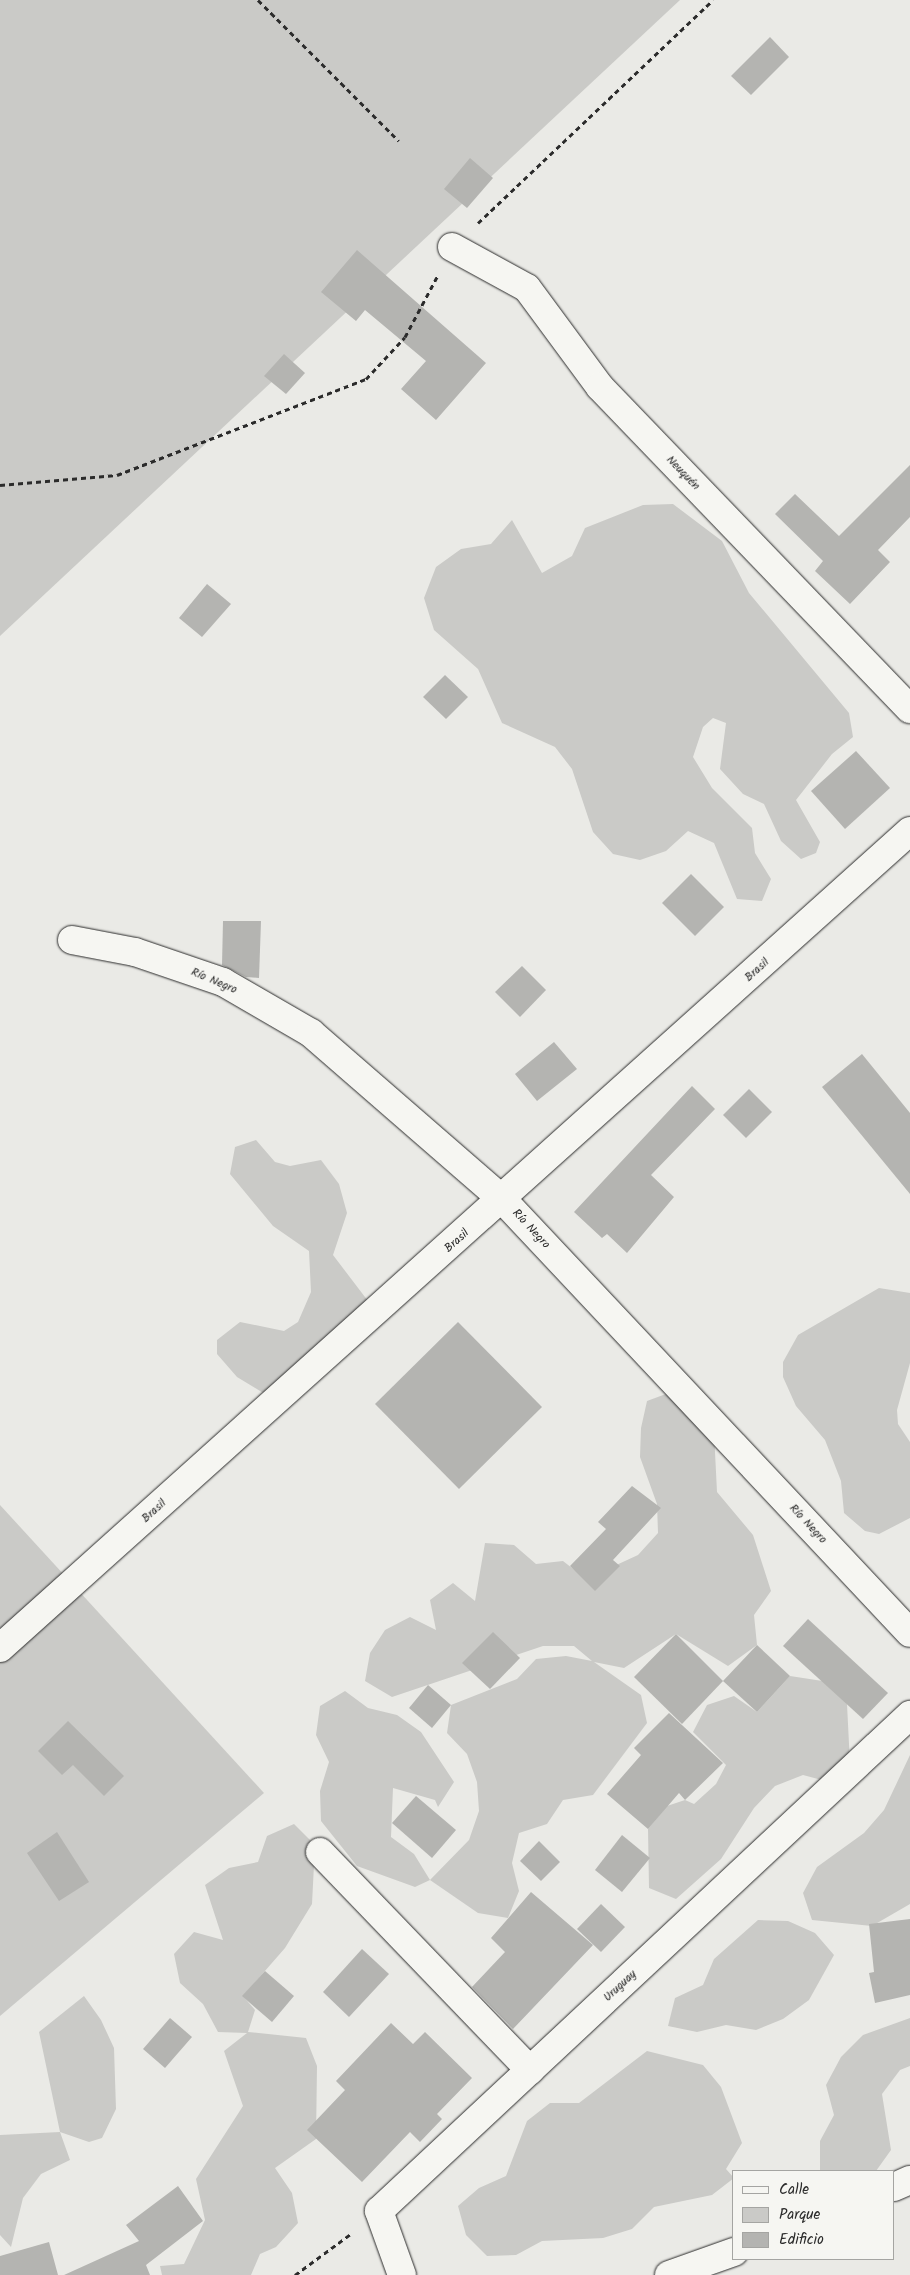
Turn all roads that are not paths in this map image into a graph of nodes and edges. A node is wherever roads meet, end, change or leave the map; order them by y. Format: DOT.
graph roads {
  1 [pos="452,247"];
  2 [pos="910,709"];
  3 [pos="910,831"];
  4 [pos="72,940"];
  5 [pos="503,1200"];
  6 [pos="910,1633"];
  7 [pos="0,1648"];
  8 [pos="910,1715"];
  9 [pos="320,1852"];
  10 [pos="530,2070"];
  11 [pos="910,2180"];
  12 [pos="895,2187"];
  13 [pos="732,2253"];
  14 [pos="402,2275"];
  15 [pos="669,2275"];
  1 -- 2 [label="street, Neuquén"];
  3 -- 5 [label="street, Brasil"];
  4 -- 5 [label="street, Río Negro"];
  5 -- 6 [label="street, Río Negro"];
  5 -- 7 [label="street, Brasil"];
  8 -- 10 [label="street, Uruguay"];
  9 -- 10 [label="street"];
  10 -- 14 [label="street, Uruguay"];
  11 -- 12 [label="street"];
  13 -- 15 [label="street"];
}
